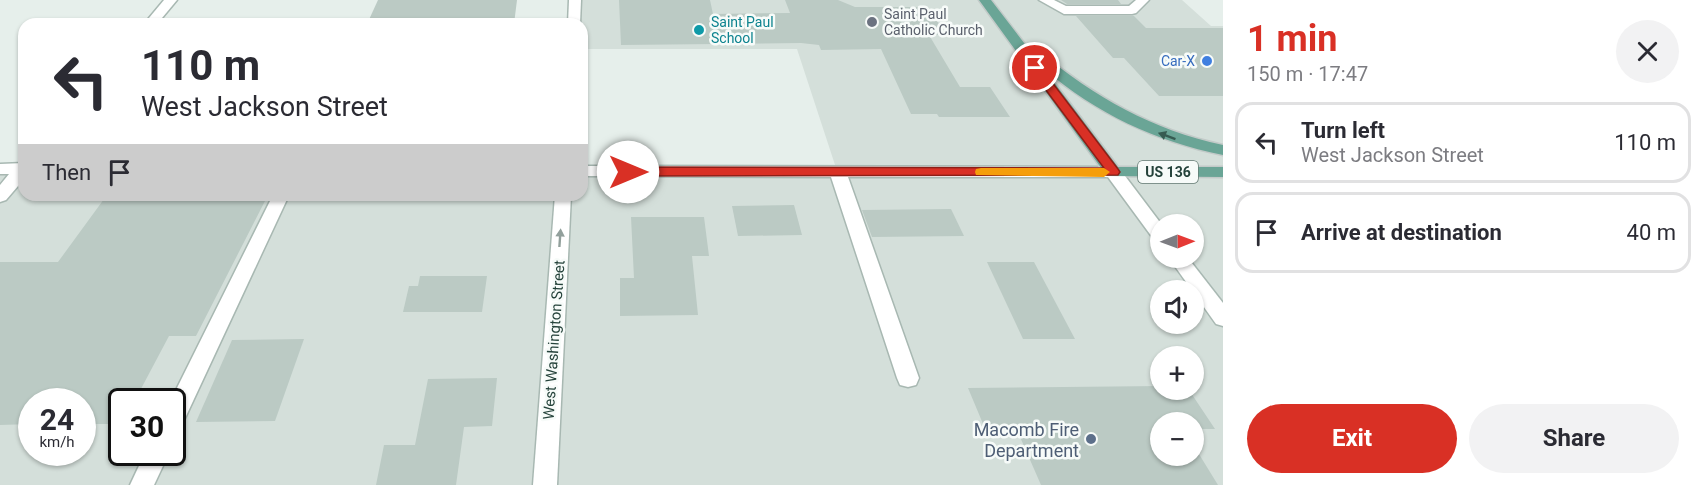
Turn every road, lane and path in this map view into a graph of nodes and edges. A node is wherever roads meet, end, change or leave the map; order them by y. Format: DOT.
graph roads {
  1 [pos="171,0"];
  2 [pos="575,0"];
  3 [pos="985,0"];
  4 [pos="1045,0"];
  5 [pos="1143,0"];
  6 [pos="155,18"];
  7 [pos="574,18"];
  8 [pos="1009,33"];
  9 [pos="1223,150"];
  10 [pos="0,169"];
  11 [pos="18,169"];
  12 [pos="588,171"];
  13 [pos="838,172"];
  14 [pos="1113,172"];
  15 [pos="1223,172"];
  16 [pos="18,176"];
  17 [pos="0,195"];
  18 [pos="277,201"];
  19 [pos="563,201"];
  20 [pos="1150,221"];
  21 [pos="1186,268"];
  22 [pos="1223,318"];
  23 [pos="908,378"];
  24 [pos="186,393"];
  25 [pos="152,466"];
  26 [pos="142,485"];
  27 [pos="545,485"];
  1 -- 6 [label="street"];
  2 -- 7 [label="street"];
  3 -- 8 [label="main road"];
  4 -- 5 [label="street"];
  9 -- 8 [label="main road, one-way"];
  8 -- 14 [label="main road"];
  10 -- 11 [label="street"];
  12 -- 13 [label="street"];
  13 -- 14 [label="street"];
  13 -- 23 [label="street"];
  14 -- 15 [label="main road, US 136"];
  14 -- 20 [label="street"];
  16 -- 17 [label="street"];
  18 -- 24 [label="street"];
  27 -- 19 [label="street, West Washington Street, one-way"];
  21 -- 22 [label="street"];
  25 -- 26 [label="street"];
}
